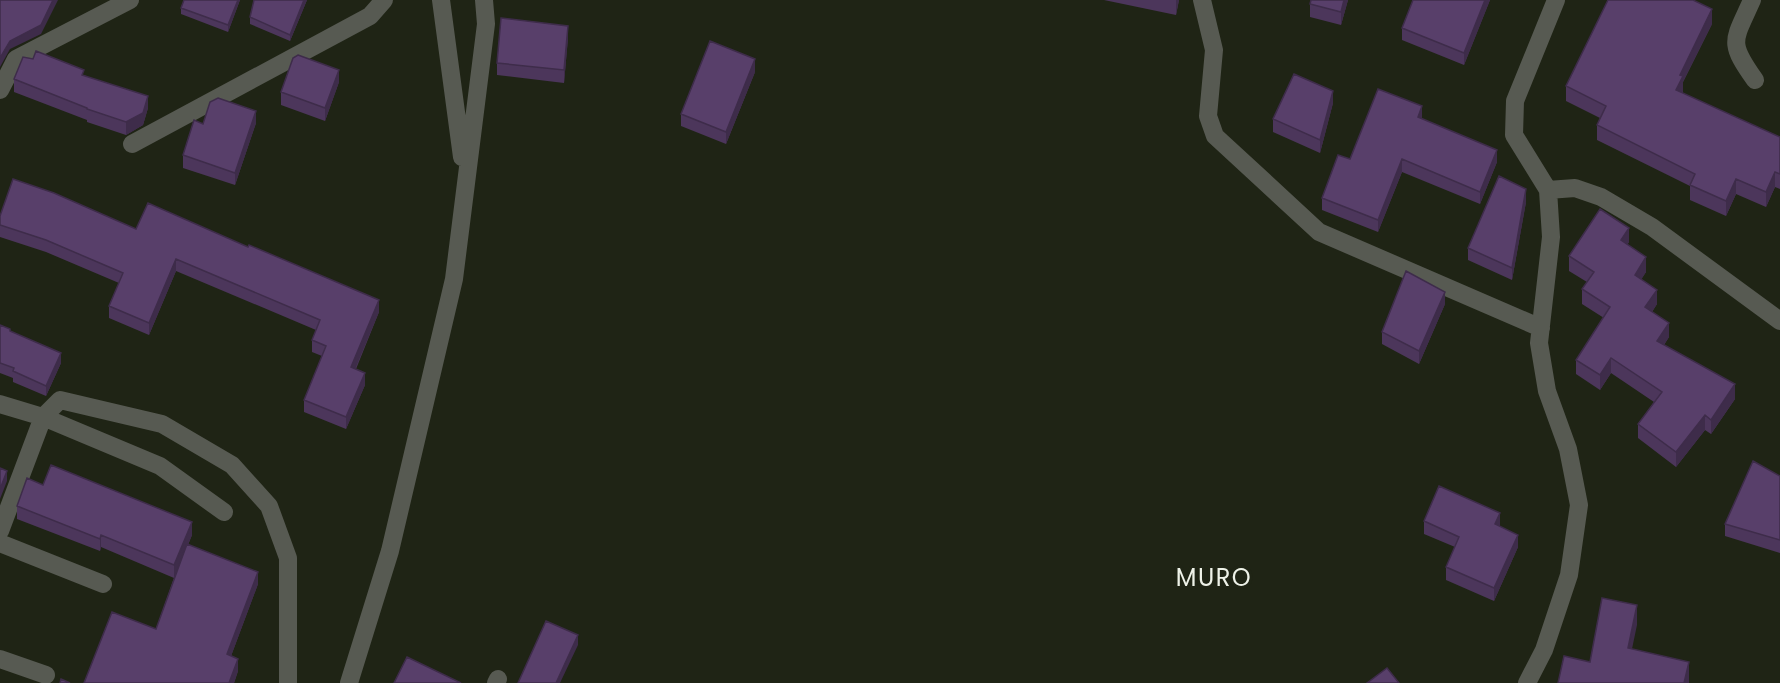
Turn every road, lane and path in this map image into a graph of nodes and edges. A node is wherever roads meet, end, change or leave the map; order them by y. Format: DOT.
graph roads {
  1 [pos="130,0"];
  2 [pos="384,0"];
  3 [pos="441,0"];
  4 [pos="484,0"];
  5 [pos="1202,0"];
  6 [pos="1556,0"];
  7 [pos="1752,0"];
  8 [pos="1755,80"];
  9 [pos="0,90"];
  10 [pos="132,144"];
  11 [pos="465,183"];
  12 [pos="1548,190"];
  13 [pos="1780,321"];
  14 [pos="1541,328"];
  15 [pos="0,404"];
  16 [pos="43,417"];
  17 [pos="224,512"];
  18 [pos="0,531"];
  19 [pos="0,543"];
  20 [pos="103,584"];
  21 [pos="0,659"];
  22 [pos="46,675"];
  23 [pos="288,683"];
  24 [pos="349,683"];
  25 [pos="1527,683"];
  1 -- 9 [label="street"];
  2 -- 10 [label="street"];
  3 -- 11 [label="street"];
  4 -- 11 [label="street"];
  5 -- 14 [label="street"];
  6 -- 12 [label="street"];
  7 -- 8 [label="street"];
  11 -- 24 [label="street"];
  12 -- 13 [label="street"];
  12 -- 14 [label="street"];
  14 -- 25 [label="street"];
  15 -- 16 [label="street"];
  16 -- 17 [label="street"];
  16 -- 18 [label="street"];
  16 -- 23 [label="street"];
  19 -- 20 [label="street"];
  21 -- 22 [label="street"];
}
